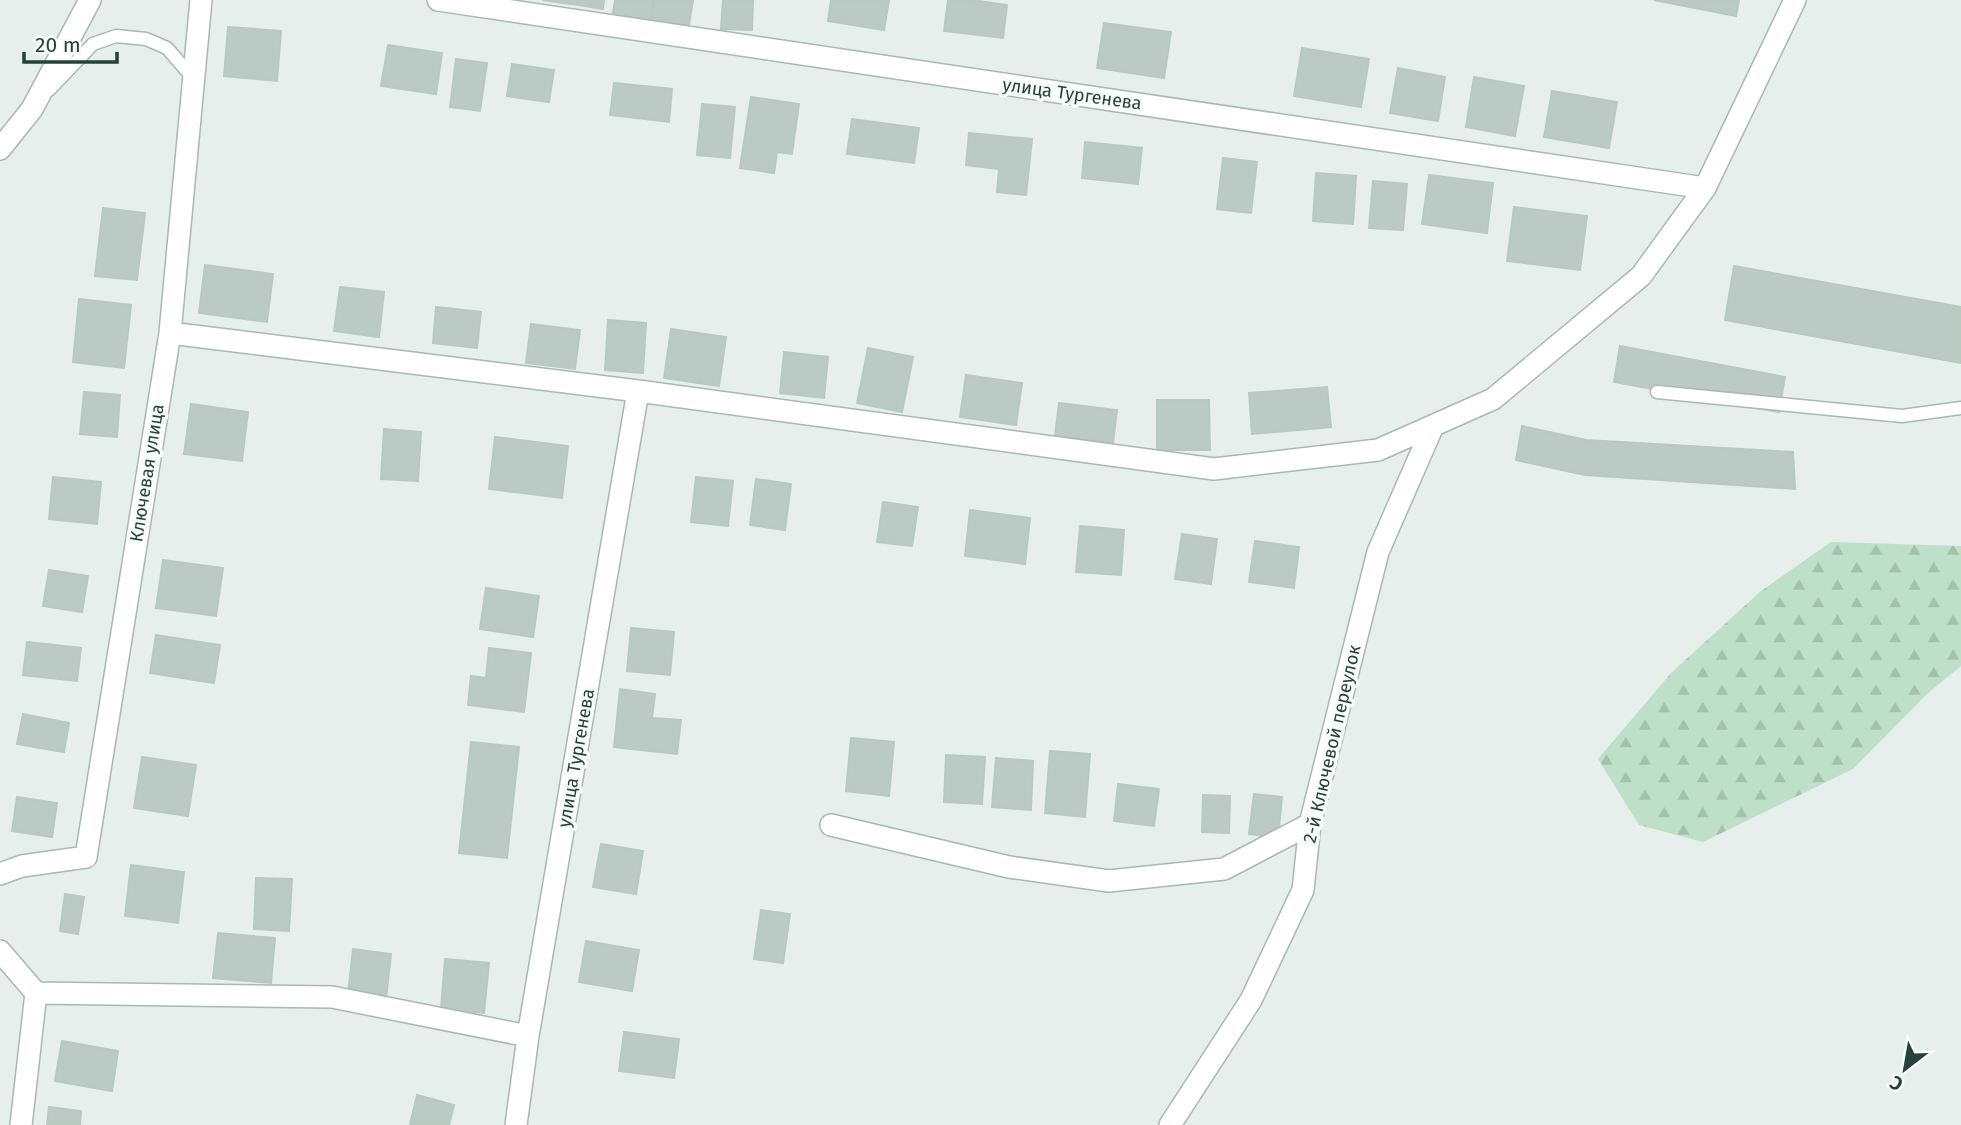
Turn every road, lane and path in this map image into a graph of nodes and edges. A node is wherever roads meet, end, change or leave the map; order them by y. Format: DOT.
graph roads {
  1 [pos="90,0"];
  2 [pos="201,0"];
  3 [pos="438,0"];
  4 [pos="1795,0"];
  5 [pos="194,78"];
  6 [pos="32,109"];
  7 [pos="0,149"];
  8 [pos="1706,188"];
  9 [pos="170,333"];
  10 [pos="639,391"];
  11 [pos="1657,392"];
  12 [pos="1961,408"];
  13 [pos="1433,426"];
  14 [pos="1310,824"];
  15 [pos="831,825"];
  16 [pos="0,874"];
  17 [pos="0,951"];
  18 [pos="36,993"];
  19 [pos="528,1036"];
  20 [pos="21,1125"];
  21 [pos="516,1125"];
  22 [pos="1170,1125"];
  1 -- 6 [label="street"];
  2 -- 5 [label="street, Ключевая улица"];
  3 -- 8 [label="street, улица Тургенева"];
  4 -- 8 [label="street"];
  5 -- 6 [label="lane"];
  5 -- 9 [label="street, Ключевая улица"];
  6 -- 7 [label="street"];
  8 -- 13 [label="street"];
  9 -- 10 [label="street"];
  9 -- 16 [label="street, Ключевая улица"];
  10 -- 13 [label="street"];
  10 -- 19 [label="street, улица Тургенева"];
  11 -- 12 [label="lane"];
  13 -- 14 [label="street, 2-й Ключевой переулок"];
  14 -- 15 [label="street"];
  14 -- 22 [label="street, 2-й Ключевой переулок"];
  17 -- 18 [label="street"];
  18 -- 19 [label="street"];
  18 -- 20 [label="street"];
  19 -- 21 [label="street, улица Тургенева"];
}
